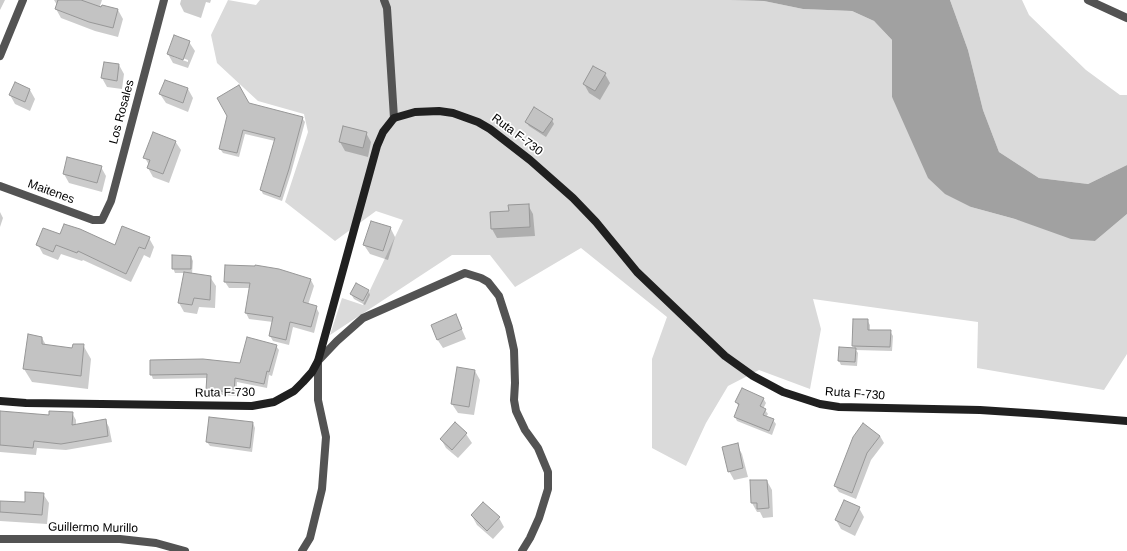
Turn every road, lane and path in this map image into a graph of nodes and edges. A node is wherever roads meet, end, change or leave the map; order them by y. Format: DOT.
graph roads {
  1 [pos="22,0"];
  2 [pos="164,0"];
  3 [pos="384,0"];
  4 [pos="1088,0"];
  5 [pos="1127,18"];
  6 [pos="0,56"];
  7 [pos="394,118"];
  8 [pos="0,186"];
  9 [pos="93,220"];
  10 [pos="318,361"];
  11 [pos="0,401"];
  12 [pos="1127,421"];
  13 [pos="0,539"];
  14 [pos="185,551"];
  15 [pos="302,551"];
  16 [pos="522,551"];
  1 -- 6 [label="street"];
  2 -- 9 [label="street, Los Rosales"];
  3 -- 7 [label="street"];
  4 -- 5 [label="street"];
  7 -- 10 [label="street, Ruta F-730"];
  7 -- 12 [label="street, Ruta F-730"];
  8 -- 9 [label="street, Maitenes"];
  10 -- 11 [label="street, Ruta F-730"];
  10 -- 15 [label="street"];
  10 -- 16 [label="street"];
  13 -- 14 [label="street, Guillermo Murillo"];
}
